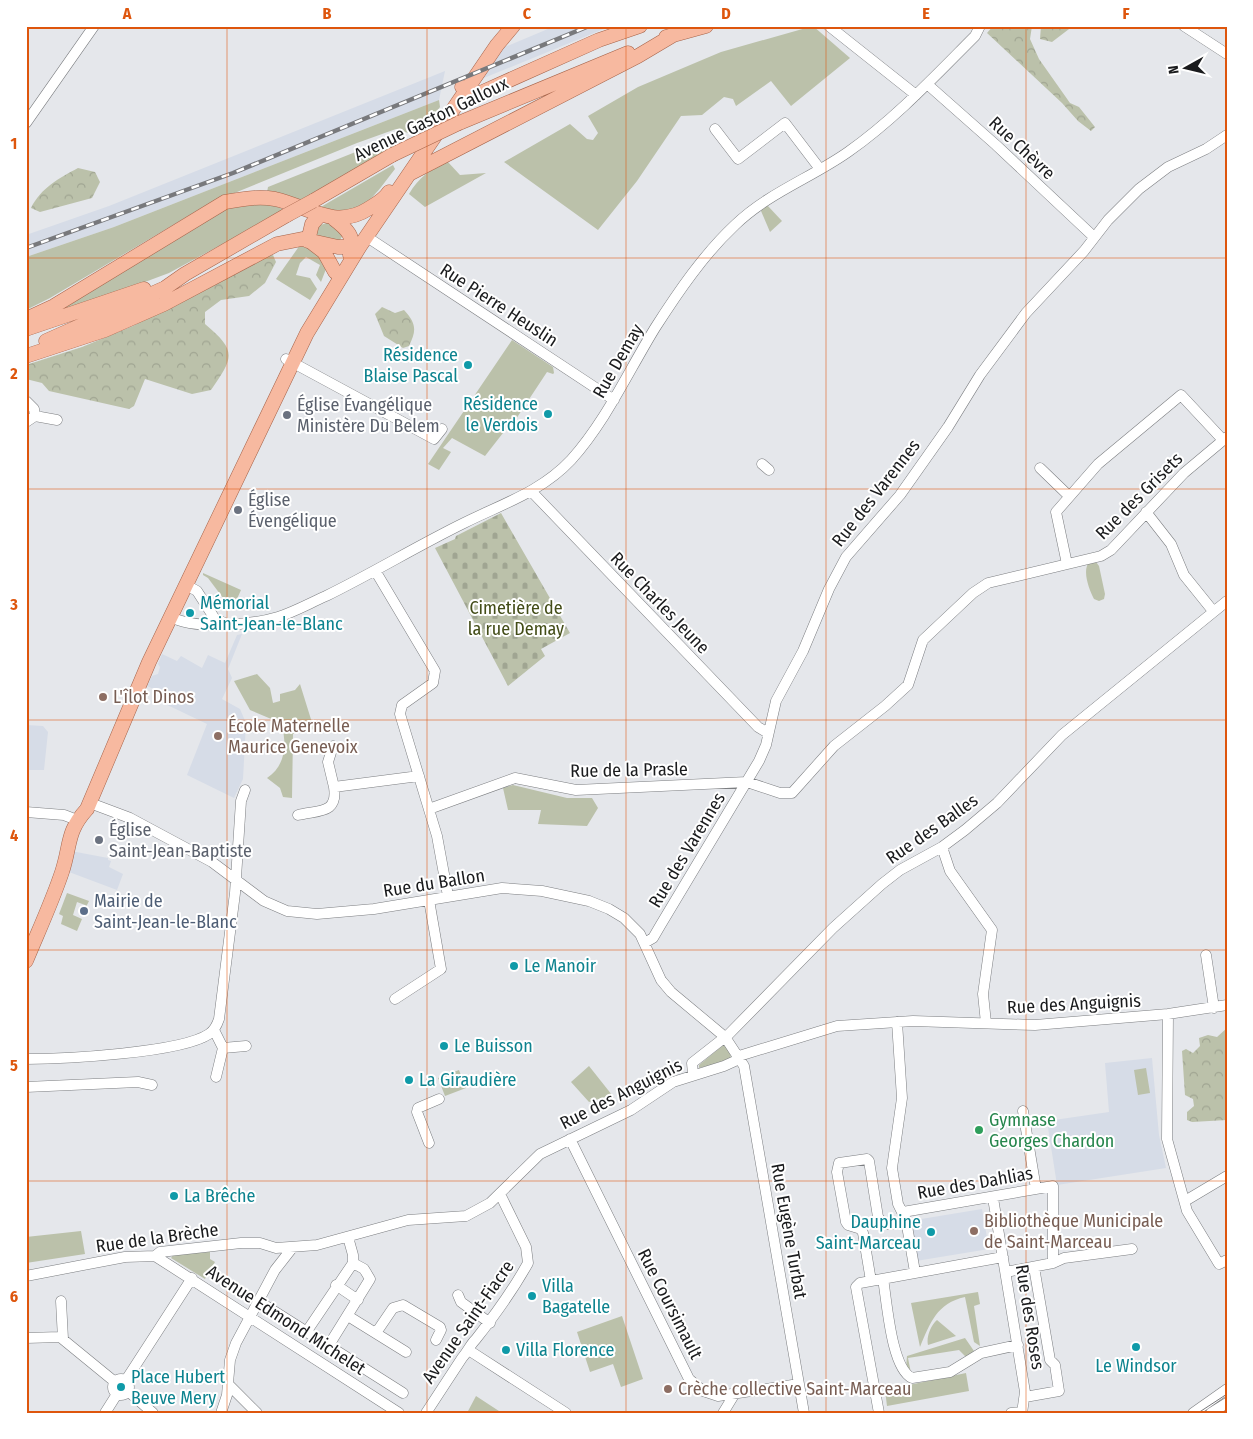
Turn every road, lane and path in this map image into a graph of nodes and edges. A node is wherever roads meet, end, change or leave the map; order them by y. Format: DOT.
graph roads {
  1 [pos="94,26"];
  2 [pos="506,26"];
  3 [pos="513,26"];
  4 [pos="640,26"];
  5 [pos="706,26"];
  6 [pos="829,26"];
  7 [pos="980,26"];
  8 [pos="1184,26"];
  9 [pos="680,31"];
  10 [pos="1227,54"];
  11 [pos="927,84"];
  12 [pos="464,89"];
  13 [pos="916,95"];
  14 [pos="26,123"];
  15 [pos="715,129"];
  16 [pos="1227,135"];
  17 [pos="820,169"];
  18 [pos="410,171"];
  19 [pos="385,198"];
  20 [pos="327,217"];
  21 [pos="1094,237"];
  22 [pos="308,240"];
  23 [pos="356,244"];
  24 [pos="335,272"];
  25 [pos="185,274"];
  26 [pos="26,320"];
  27 [pos="27,329"];
  28 [pos="307,334"];
  29 [pos="35,348"];
  30 [pos="26,356"];
  31 [pos="290,361"];
  32 [pos="26,400"];
  33 [pos="614,400"];
  34 [pos="31,419"];
  35 [pos="57,420"];
  36 [pos="442,429"];
  37 [pos="1225,438"];
  38 [pos="1040,468"];
  39 [pos="532,492"];
  40 [pos="1069,496"];
  41 [pos="1146,512"];
  42 [pos="1067,564"];
  43 [pos="376,572"];
  44 [pos="186,586"];
  45 [pos="1227,601"];
  46 [pos="1213,611"];
  47 [pos="212,616"];
  48 [pos="171,618"];
  49 [pos="226,624"];
  50 [pos="202,625"];
  51 [pos="768,733"];
  52 [pos="333,746"];
  53 [pos="419,776"];
  54 [pos="747,782"];
  55 [pos="334,787"];
  56 [pos="246,790"];
  57 [pos="90,803"];
  58 [pos="428,808"];
  59 [pos="26,812"];
  60 [pos="298,815"];
  61 [pos="77,820"];
  62 [pos="942,847"];
  63 [pos="236,879"];
  64 [pos="448,896"];
  65 [pos="429,900"];
  66 [pos="646,942"];
  67 [pos="1206,955"];
  68 [pos="26,962"];
  69 [pos="395,999"];
  70 [pos="1227,1005"];
  71 [pos="1214,1008"];
  72 [pos="1168,1014"];
  73 [pos="897,1022"];
  74 [pos="986,1023"];
  75 [pos="214,1030"];
  76 [pos="725,1037"];
  77 [pos="246,1046"];
  78 [pos="223,1048"];
  79 [pos="739,1056"];
  80 [pos="26,1059"];
  81 [pos="693,1074"];
  82 [pos="216,1077"];
  83 [pos="152,1085"];
  84 [pos="26,1087"];
  85 [pos="439,1099"];
  86 [pos="1022,1111"];
  87 [pos="570,1139"];
  88 [pos="430,1143"];
  89 [pos="1227,1176"];
  90 [pos="1036,1189"];
  91 [pos="500,1194"];
  92 [pos="993,1198"];
  93 [pos="1185,1201"];
  94 [pos="904,1217"];
  95 [pos="348,1237"];
  96 [pos="293,1247"];
  97 [pos="276,1248"];
  98 [pos="1132,1249"];
  99 [pos="155,1256"];
  100 [pos="1003,1257"];
  101 [pos="1227,1260"];
  102 [pos="353,1263"];
  103 [pos="1053,1263"];
  104 [pos="1034,1267"];
  105 [pos="274,1270"];
  106 [pos="914,1272"];
  107 [pos="1006,1272"];
  108 [pos="26,1276"];
  109 [pos="192,1278"];
  110 [pos="883,1279"];
  111 [pos="871,1281"];
  112 [pos="336,1285"];
  113 [pos="458,1294"];
  114 [pos="358,1300"];
  115 [pos="62,1301"];
  116 [pos="258,1301"];
  117 [pos="250,1316"];
  118 [pos="348,1316"];
  119 [pos="490,1323"];
  120 [pos="307,1331"];
  121 [pos="376,1333"];
  122 [pos="26,1338"];
  123 [pos="63,1339"];
  124 [pos="436,1340"];
  125 [pos="329,1345"];
  126 [pos="1018,1345"];
  127 [pos="470,1351"];
  128 [pos="406,1352"];
  129 [pos="126,1380"];
  130 [pos="115,1382"];
  131 [pos="228,1384"];
  132 [pos="799,1384"];
  133 [pos="1227,1389"];
  134 [pos="128,1391"];
  135 [pos="403,1392"];
  136 [pos="117,1394"];
  137 [pos="734,1395"];
  138 [pos="1025,1397"];
  139 [pos="1227,1403"];
  140 [pos="1022,1412"];
  141 [pos="105,1413"];
  142 [pos="153,1413"];
  143 [pos="221,1413"];
  144 [pos="257,1413"];
  145 [pos="399,1413"];
  146 [pos="426,1413"];
  147 [pos="566,1413"];
  148 [pos="723,1413"];
  149 [pos="804,1413"];
  150 [pos="879,1413"];
  151 [pos="1011,1413"];
  152 [pos="1193,1413"];
  153 [pos="1212,1413"];
  1 -- 14 [label="street"];
  2 -- 12 [label="main road"];
  3 -- 12 [label="main road"];
  4 -- 12 [label="main road"];
  5 -- 9 [label="main road, Avenue Gaston Galloux"];
  6 -- 13 [label="street"];
  7 -- 11 [label="street, Rue Demay"];
  8 -- 10 [label="street"];
  9 -- 18 [label="main road"];
  9 -- 25 [label="main road, Avenue Gaston Galloux, bridge"];
  11 -- 13 [label="street, Rue Demay"];
  11 -- 21 [label="street, Rue Chèvre"];
  12 -- 18 [label="main road"];
  12 -- 19 [label="main road"];
  13 -- 17 [label="street, Rue Demay"];
  15 -- 17 [label="street"];
  16 -- 21 [label="street, Rue des Varennes"];
  17 -- 33 [label="street, Rue Demay"];
  18 -- 23 [label="main road"];
  19 -- 20 [label="main road"];
  19 -- 23 [label="main road"];
  20 -- 22 [label="main road"];
  20 -- 23 [label="main road"];
  20 -- 26 [label="main road"];
  21 -- 51 [label="street, Rue des Varennes"];
  22 -- 23 [label="main road"];
  22 -- 24 [label="main road"];
  22 -- 29 [label="main road"];
  23 -- 24 [label="main road"];
  23 -- 28 [label="main road"];
  23 -- 33 [label="street, Rue Pierre Heuslin"];
  24 -- 28 [label="main road"];
  25 -- 27 [label="main road, Avenue Gaston Galloux"];
  25 -- 29 [label="main road, Avenue Gaston Galloux"];
  28 -- 31 [label="main road"];
  29 -- 30 [label="main road"];
  31 -- 36 [label="street"];
  31 -- 44 [label="main road"];
  32 -- 34 [label="street"];
  33 -- 39 [label="street, Rue Demay"];
  34 -- 35 [label="street"];
  37 -- 40 [label="street"];
  37 -- 41 [label="street, Rue des Grisets"];
  38 -- 40 [label="street"];
  39 -- 43 [label="street, Rue Demay"];
  39 -- 51 [label="street, Rue Charles Jeune"];
  40 -- 42 [label="street"];
  41 -- 42 [label="street, Rue des Grisets"];
  41 -- 46 [label="street"];
  42 -- 54 [label="street, Rue des Grisets"];
  43 -- 49 [label="street, Rue Demay"];
  43 -- 53 [label="street"];
  44 -- 47 [label="street"];
  44 -- 48 [label="main road"];
  45 -- 46 [label="street, Rue des Balles"];
  46 -- 62 [label="street, Rue des Balles"];
  47 -- 49 [label="street"];
  47 -- 50 [label="street"];
  48 -- 50 [label="street, Rue Demay"];
  48 -- 57 [label="main road"];
  49 -- 50 [label="street, Rue Demay"];
  51 -- 54 [label="street, Rue des Varennes"];
  52 -- 55 [label="street"];
  53 -- 55 [label="street"];
  53 -- 58 [label="street"];
  54 -- 58 [label="street, Rue de la Prasle"];
  54 -- 66 [label="street, Rue des Varennes"];
  55 -- 60 [label="street"];
  56 -- 63 [label="street"];
  57 -- 61 [label="main road"];
  57 -- 63 [label="street, Rue du Ballon"];
  58 -- 64 [label="street"];
  59 -- 61 [label="street"];
  61 -- 68 [label="main road"];
  62 -- 74 [label="street"];
  62 -- 76 [label="street, Rue des Balles"];
  63 -- 65 [label="street, Rue du Ballon"];
  63 -- 75 [label="street"];
  64 -- 65 [label="street, Rue du Ballon"];
  64 -- 66 [label="street, Rue du Ballon"];
  65 -- 69 [label="street"];
  66 -- 76 [label="street, Rue du Ballon"];
  67 -- 71 [label="street"];
  70 -- 71 [label="street, Rue des Anguignis"];
  71 -- 72 [label="street, Rue des Anguignis"];
  72 -- 74 [label="street, Rue des Anguignis"];
  72 -- 93 [label="street"];
  73 -- 74 [label="street, Rue des Anguignis"];
  73 -- 79 [label="street, Rue des Anguignis"];
  73 -- 94 [label="street"];
  75 -- 78 [label="street"];
  75 -- 80 [label="street"];
  76 -- 79 [label="street, Rue du Ballon"];
  76 -- 81 [label="street, Rue des Balles"];
  77 -- 78 [label="street"];
  78 -- 82 [label="street"];
  79 -- 81 [label="street, Rue des Anguignis"];
  79 -- 132 [label="street, Rue Eugène Turbat"];
  81 -- 87 [label="street, Rue des Anguignis"];
  83 -- 84 [label="street"];
  85 -- 88 [label="street"];
  86 -- 90 [label="street"];
  87 -- 91 [label="street, Rue des Anguignis"];
  87 -- 137 [label="street, Rue Coursimault"];
  89 -- 93 [label="street"];
  90 -- 92 [label="street, Rue des Dahlias"];
  90 -- 103 [label="street, Rue des Dahlias"];
  91 -- 95 [label="street, Rue des Anguignis"];
  91 -- 119 [label="street, Avenue Saint-Fiacre"];
  92 -- 94 [label="street, Rue des Dahlias"];
  92 -- 100 [label="street, Rue des Roses"];
  93 -- 101 [label="street"];
  94 -- 106 [label="street"];
  94 -- 111 [label="street, Rue des Dahlias"];
  95 -- 96 [label="street, Rue des Anguignis"];
  95 -- 102 [label="street"];
  96 -- 97 [label="street, Rue de la Brèche"];
  96 -- 105 [label="street"];
  97 -- 99 [label="street, Rue de la Brèche"];
  97 -- 105 [label="street"];
  98 -- 103 [label="street"];
  99 -- 108 [label="street, Rue de la Brèche"];
  99 -- 109 [label="street, Avenue Edmond Michelet"];
  100 -- 106 [label="street"];
  100 -- 107 [label="street, Rue des Roses"];
  102 -- 112 [label="street"];
  102 -- 114 [label="street"];
  103 -- 104 [label="street"];
  104 -- 107 [label="street"];
  104 -- 138 [label="street"];
  105 -- 116 [label="street"];
  106 -- 110 [label="street"];
  107 -- 126 [label="street, Rue des Roses"];
  109 -- 117 [label="street, Avenue Edmond Michelet"];
  109 -- 129 [label="street"];
  110 -- 111 [label="street"];
  110 -- 126 [label="street"];
  111 -- 150 [label="street"];
  112 -- 114 [label="street"];
  112 -- 120 [label="street"];
  113 -- 119 [label="street"];
  114 -- 118 [label="street"];
  115 -- 123 [label="street"];
  116 -- 117 [label="street"];
  116 -- 120 [label="street"];
  117 -- 131 [label="street"];
  117 -- 145 [label="street, Avenue Edmond Michelet"];
  118 -- 121 [label="street"];
  118 -- 125 [label="street"];
  119 -- 127 [label="street, Avenue Saint-Fiacre"];
  120 -- 125 [label="street"];
  121 -- 124 [label="street"];
  121 -- 128 [label="street"];
  122 -- 123 [label="street"];
  123 -- 130 [label="street"];
  125 -- 135 [label="street"];
  126 -- 138 [label="street, Rue des Roses"];
  127 -- 146 [label="street, Avenue Saint-Fiacre"];
  127 -- 147 [label="street"];
  129 -- 130 [label="street"];
  129 -- 134 [label="street"];
  130 -- 136 [label="street"];
  131 -- 143 [label="street"];
  131 -- 144 [label="street"];
  132 -- 137 [label="street, Rue Coursimault"];
  132 -- 149 [label="street, Rue Eugène Turbat"];
  133 -- 152 [label="street"];
  134 -- 136 [label="street"];
  134 -- 142 [label="street"];
  136 -- 141 [label="street"];
  137 -- 148 [label="street"];
  138 -- 140 [label="street, Rue des Roses"];
  139 -- 153 [label="street"];
  140 -- 151 [label="street"];
}
